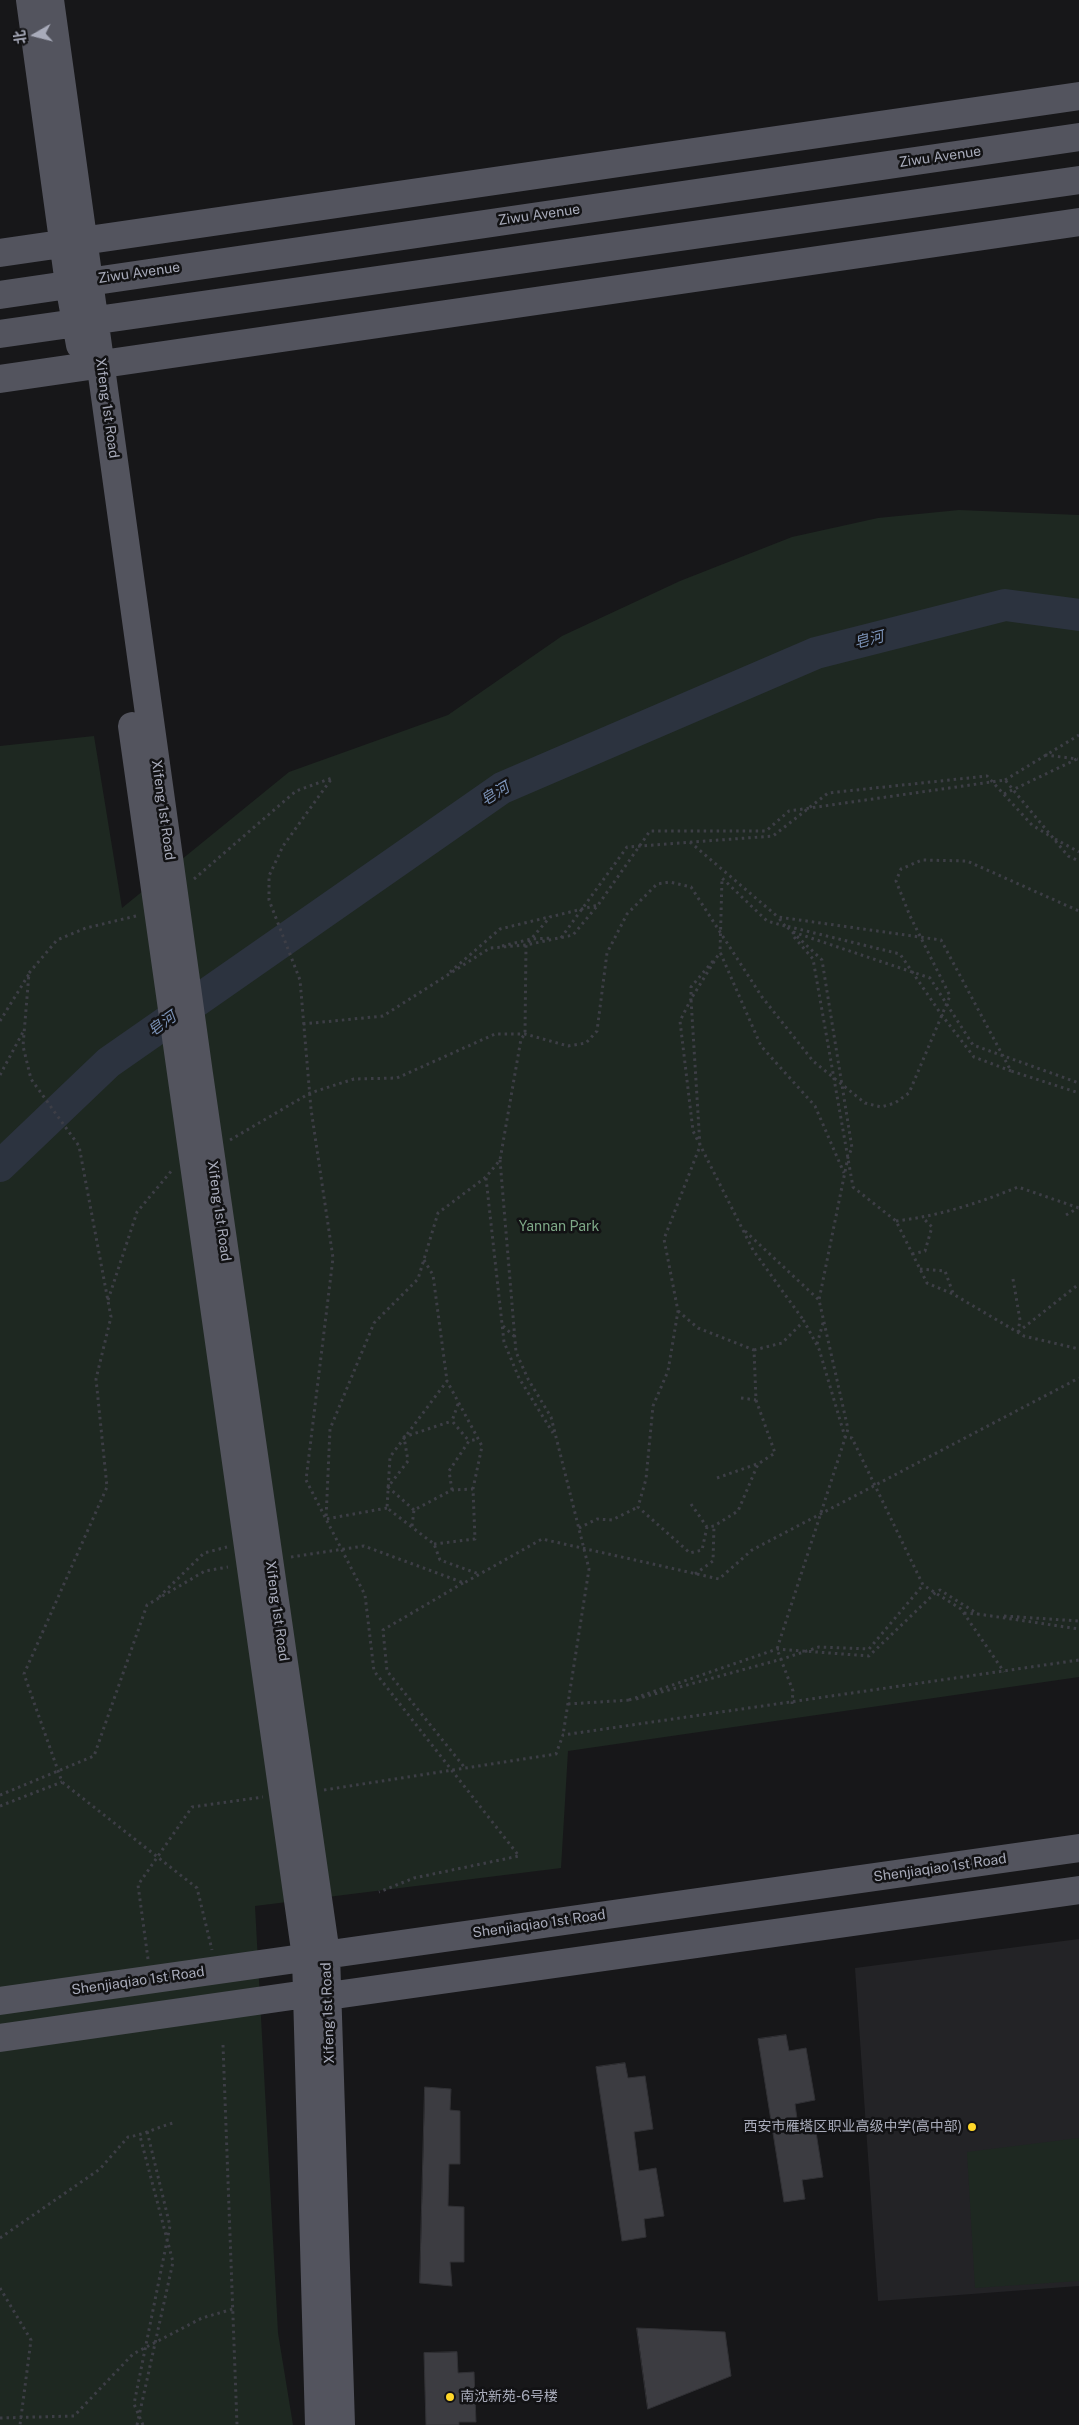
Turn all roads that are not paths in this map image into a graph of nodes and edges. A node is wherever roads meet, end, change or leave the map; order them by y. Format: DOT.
graph roads {
  1 [pos="30,0"];
  2 [pos="50,0"];
  3 [pos="1079,96"];
  4 [pos="1079,137"];
  5 [pos="1079,180"];
  6 [pos="1079,222"];
  7 [pos="74,241"];
  8 [pos="0,253"];
  9 [pos="79,282"];
  10 [pos="0,294"];
  11 [pos="86,322"];
  12 [pos="0,334"];
  13 [pos="92,365"];
  14 [pos="0,379"];
  15 [pos="201,1155"];
  16 [pos="293,1794"];
  17 [pos="1079,1848"];
  18 [pos="1079,1890"];
  19 [pos="316,1956"];
  20 [pos="317,1995"];
  21 [pos="0,2001"];
  22 [pos="0,2038"];
  23 [pos="320,2425"];
  24 [pos="341,2425"];
  1 -- 7 [label="main road, Xifeng 1st Road"];
  2 -- 7 [label="main road, Xifeng 1st Road"];
  3 -- 7 [label="main road"];
  4 -- 9 [label="main road, Ziwu Avenue"];
  5 -- 11 [label="main road"];
  6 -- 13 [label="main road"];
  7 -- 8 [label="main road"];
  7 -- 9 [label="main road, Xifeng 1st Road"];
  9 -- 10 [label="main road, Ziwu Avenue"];
  9 -- 11 [label="main road, Xifeng 1st Road"];
  11 -- 12 [label="main road"];
  11 -- 13 [label="main road, Xifeng 1st Road"];
  13 -- 14 [label="main road"];
  13 -- 15 [label="main road, Xifeng 1st Road"];
  15 -- 16 [label="main road, Xifeng 1st Road"];
  15 -- 16 [label="main road, Xifeng 1st Road"];
  16 -- 19 [label="main road, Xifeng 1st Road"];
  17 -- 19 [label="main road, Shenjiaqiao 1st Road"];
  18 -- 20 [label="main road"];
  19 -- 20 [label="main road, Xifeng 1st Road"];
  19 -- 21 [label="main road, Shenjiaqiao 1st Road"];
  20 -- 22 [label="main road"];
  20 -- 23 [label="main road, Xifeng 1st Road"];
  20 -- 24 [label="main road, Xifeng 1st Road"];
}
